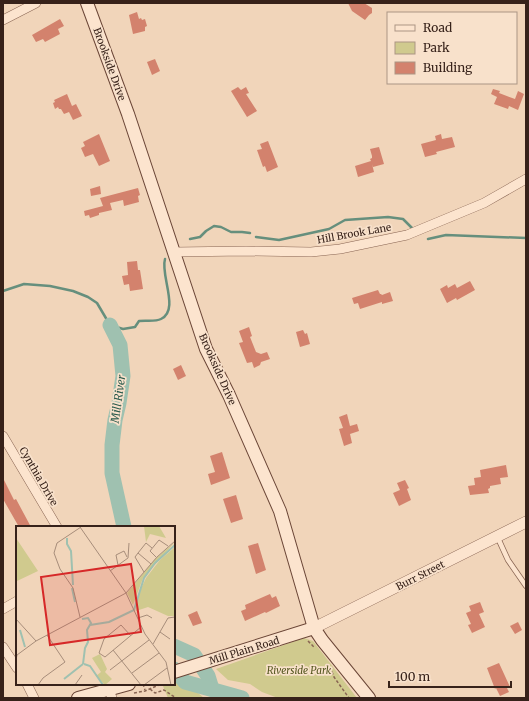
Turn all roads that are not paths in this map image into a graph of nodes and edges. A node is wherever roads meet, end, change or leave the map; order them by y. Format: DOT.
graph roads {
  1 [pos="36,3"];
  2 [pos="87,3"];
  3 [pos="3,20"];
  4 [pos="526,179"];
  5 [pos="174,252"];
  6 [pos="3,436"];
  7 [pos="526,522"];
  8 [pos="56,526"];
  9 [pos="498,536"];
  10 [pos="526,586"];
  11 [pos="16,602"];
  12 [pos="3,609"];
  13 [pos="314,628"];
  14 [pos="3,647"];
  15 [pos="16,666"];
  16 [pos="175,672"];
  17 [pos="28,685"];
  18 [pos="131,689"];
  19 [pos="110,694"];
  20 [pos="34,698"];
  21 [pos="78,698"];
  22 [pos="368,698"];
  1 -- 3 [label="street"];
  2 -- 5 [label="main road, Brookside Drive"];
  4 -- 5 [label="street, Hill Brook Lane"];
  5 -- 13 [label="main road, Brookside Drive"];
  6 -- 8 [label="street, Cynthia Drive"];
  7 -- 9 [label="street, Burr Street"];
  9 -- 10 [label="lane"];
  9 -- 13 [label="street, Burr Street"];
  11 -- 12 [label="street"];
  13 -- 16 [label="main road, Mill Plain Road"];
  13 -- 22 [label="main road, Brookside Drive"];
  14 -- 15 [label="street"];
  17 -- 20 [label="street"];
  18 -- 19 [label="main road"];
  19 -- 21 [label="main road"];
}
